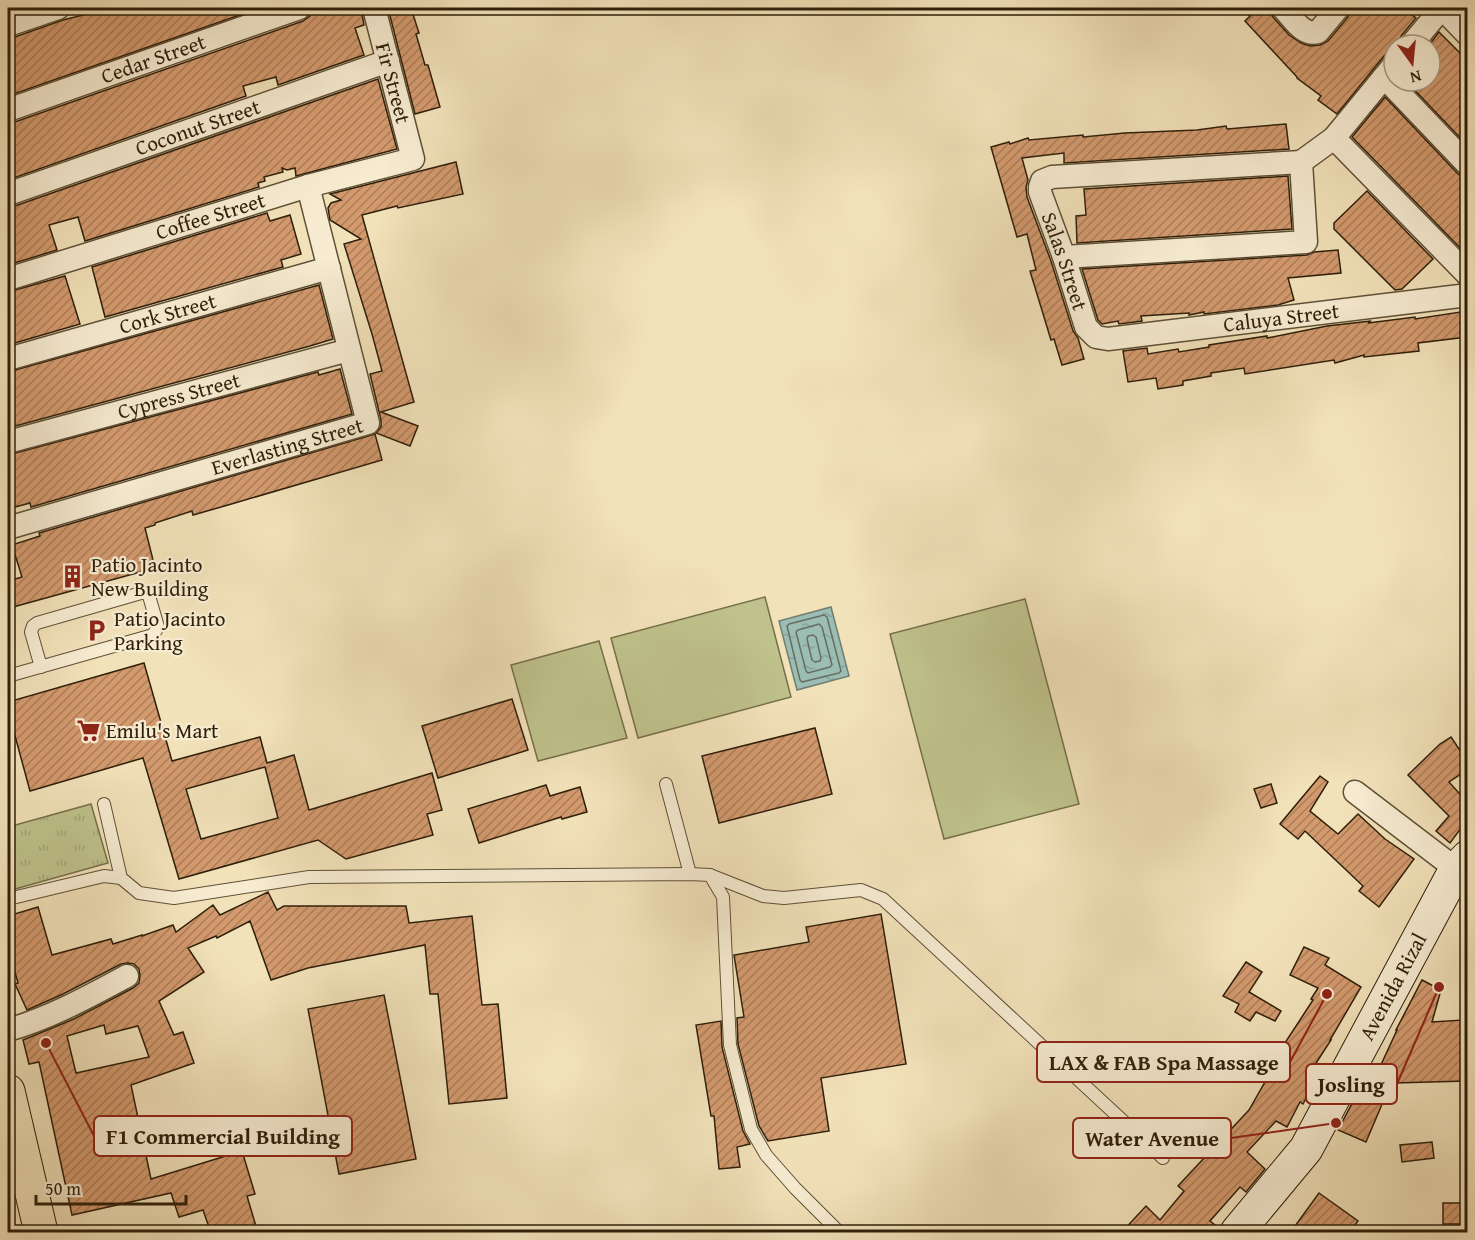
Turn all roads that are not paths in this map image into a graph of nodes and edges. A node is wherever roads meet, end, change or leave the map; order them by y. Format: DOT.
graph roads {
  1 [pos="58,8"];
  2 [pos="299,8"];
  3 [pos="374,8"];
  4 [pos="1283,8"];
  5 [pos="1338,8"];
  6 [pos="1442,8"];
  7 [pos="8,25"];
  8 [pos="1421,33"];
  9 [pos="1467,35"];
  10 [pos="388,61"];
  11 [pos="1382,80"];
  12 [pos="1407,93"];
  13 [pos="8,110"];
  14 [pos="1334,138"];
  15 [pos="413,159"];
  16 [pos="1301,162"];
  17 [pos="1467,165"];
  18 [pos="308,186"];
  19 [pos="8,194"];
  20 [pos="1064,257"];
  21 [pos="329,268"];
  22 [pos="1467,275"];
  23 [pos="8,279"];
  24 [pos="1467,295"];
  25 [pos="1096,337"];
  26 [pos="350,350"];
  27 [pos="8,359"];
  28 [pos="8,442"];
  29 [pos="8,528"];
  30 [pos="41,667"];
  31 [pos="8,676"];
  32 [pos="666,784"];
  33 [pos="1355,792"];
  34 [pos="104,804"];
  35 [pos="1464,869"];
  36 [pos="690,874"];
  37 [pos="710,875"];
  38 [pos="122,878"];
  39 [pos="8,899"];
  40 [pos="127,976"];
  41 [pos="8,1030"];
  42 [pos="8,1090"];
  43 [pos="1163,1158"];
  44 [pos="41,1233"];
  45 [pos="839,1233"];
  46 [pos="1237,1233"];
  1 -- 7 [label="street"];
  2 -- 13 [label="street, Cedar Street"];
  3 -- 10 [label="street, Fir Street"];
  4 -- 5 [label="street"];
  6 -- 8 [label="street"];
  6 -- 9 [label="street"];
  10 -- 15 [label="street, Fir Street"];
  10 -- 19 [label="street, Coconut Street"];
  11 -- 14 [label="street"];
  12 -- 17 [label="street"];
  14 -- 16 [label="street"];
  14 -- 22 [label="street"];
  15 -- 18 [label="street, Coffee Street"];
  16 -- 20 [label="street"];
  16 -- 20 [label="street, Salas Street"];
  18 -- 21 [label="street, Everlasting Street"];
  18 -- 23 [label="street, Coffee Street"];
  20 -- 25 [label="street, Salas Street"];
  21 -- 26 [label="street, Everlasting Street"];
  21 -- 27 [label="street, Cork Street"];
  24 -- 25 [label="street, Caluya Street"];
  26 -- 28 [label="street, Cypress Street"];
  26 -- 29 [label="street, Everlasting Street"];
  30 -- 30 [label="lane"];
  30 -- 31 [label="lane"];
  32 -- 36 [label="lane"];
  33 -- 35 [label="street"];
  34 -- 38 [label="lane"];
  35 -- 46 [label="main road, Avenida Rizal"];
  36 -- 37 [label="lane"];
  36 -- 38 [label="lane"];
  37 -- 43 [label="lane"];
  37 -- 45 [label="lane"];
  38 -- 39 [label="lane"];
  40 -- 41 [label="street"];
  42 -- 44 [label="main road"];
}
